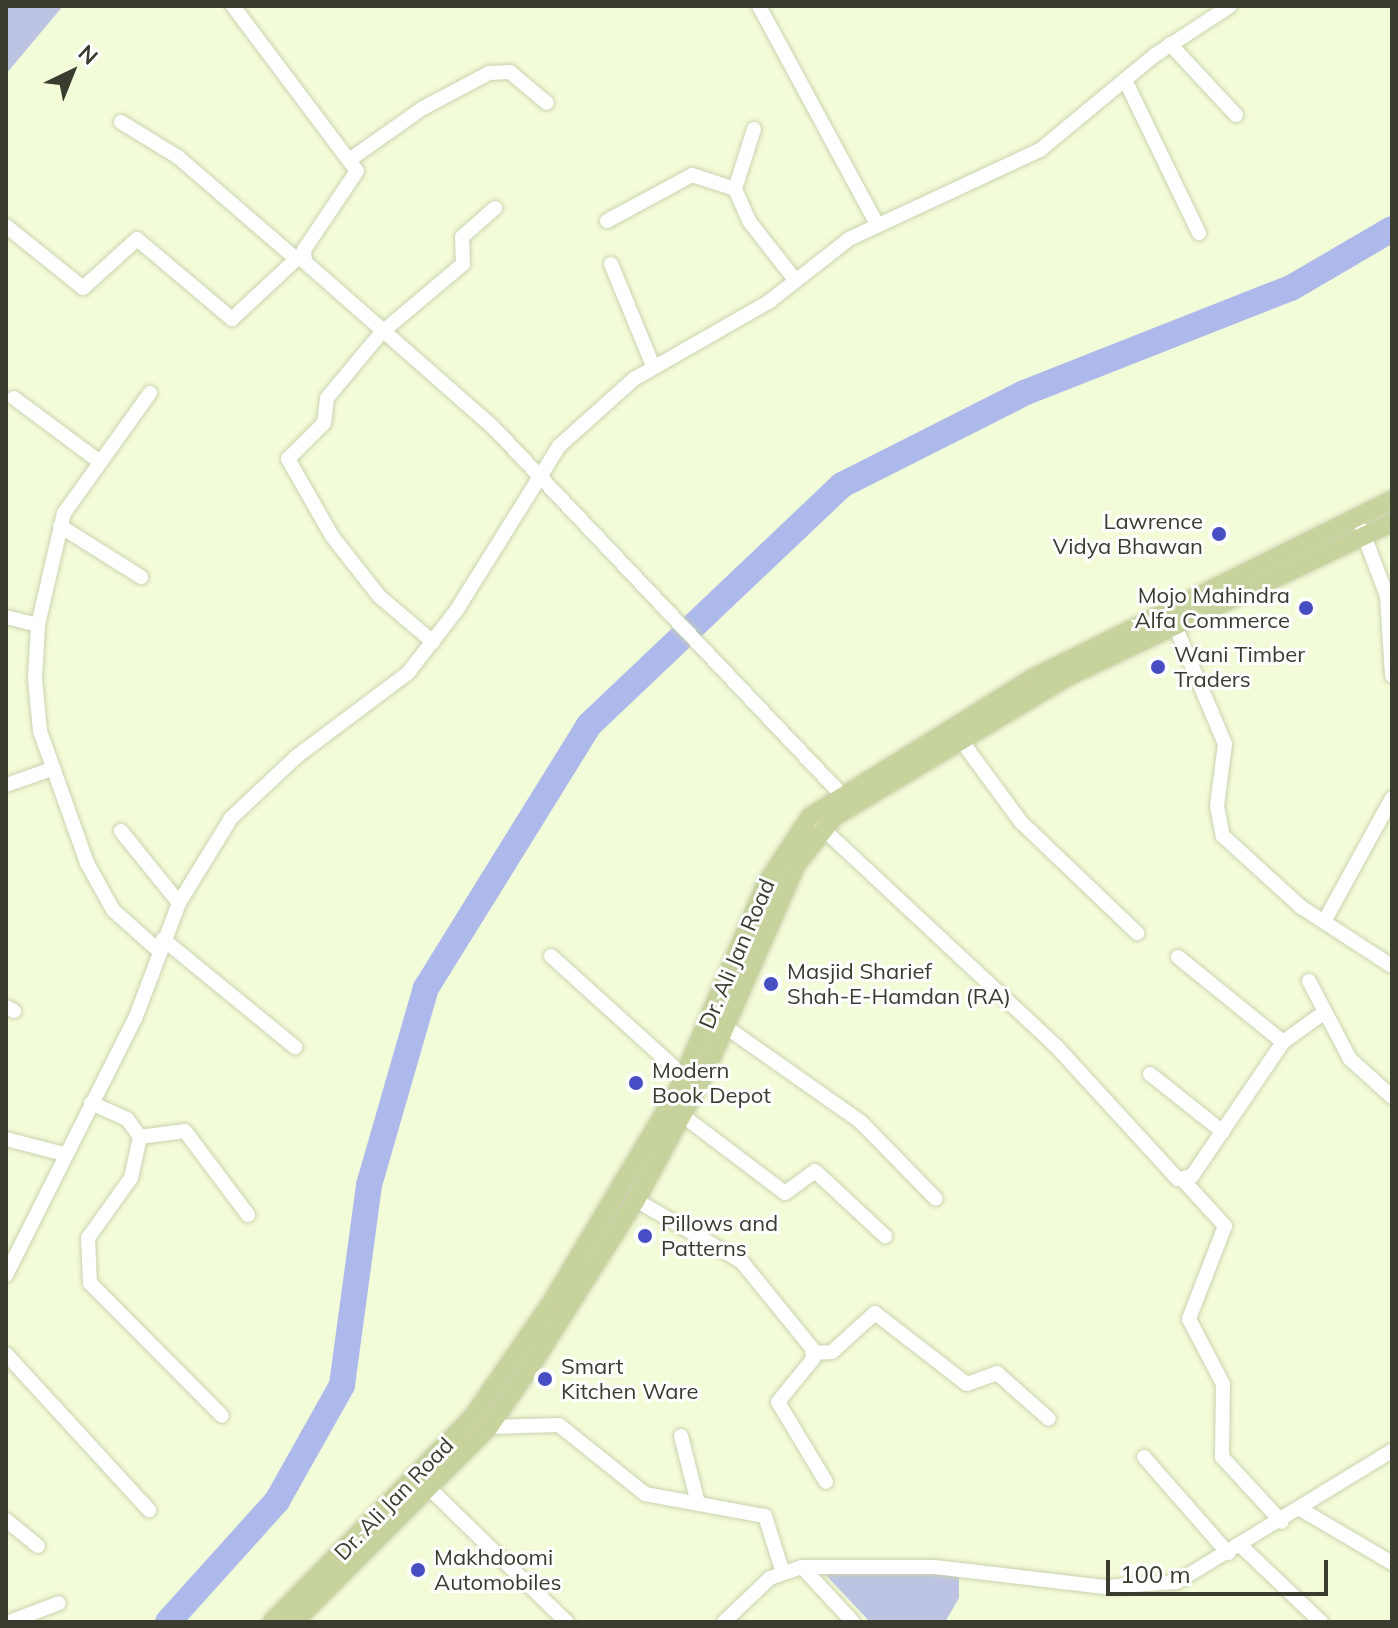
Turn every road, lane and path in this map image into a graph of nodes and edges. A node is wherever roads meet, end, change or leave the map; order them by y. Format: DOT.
graph roads {
  1 [pos="233,6"];
  2 [pos="759,6"];
  3 [pos="1230,6"];
  4 [pos="1170,44"];
  5 [pos="1125,80"];
  6 [pos="547,103"];
  7 [pos="1236,115"];
  8 [pos="121,122"];
  9 [pos="754,129"];
  10 [pos="352,158"];
  11 [pos="735,189"];
  12 [pos="495,208"];
  13 [pos="607,221"];
  14 [pos="877,224"];
  15 [pos="6,226"];
  16 [pos="1199,233"];
  17 [pos="298,255"];
  18 [pos="611,264"];
  19 [pos="796,281"];
  20 [pos="381,333"];
  21 [pos="653,366"];
  22 [pos="150,393"];
  23 [pos="14,398"];
  24 [pos="100,462"];
  25 [pos="535,475"];
  26 [pos="1392,500"];
  27 [pos="1355,518"];
  28 [pos="1392,523"];
  29 [pos="60,526"];
  30 [pos="1365,536"];
  31 [pos="141,577"];
  32 [pos="6,617"];
  33 [pos="38,625"];
  34 [pos="1176,628"];
  35 [pos="433,642"];
  36 [pos="1392,676"];
  37 [pos="960,739"];
  38 [pos="52,769"];
  39 [pos="6,785"];
  40 [pos="840,793"];
  41 [pos="1390,808"];
  42 [pos="817,823"];
  43 [pos="121,831"];
  44 [pos="179,903"];
  45 [pos="1325,920"];
  46 [pos="1137,933"];
  47 [pos="161,945"];
  48 [pos="551,956"];
  49 [pos="1178,957"];
  50 [pos="1392,966"];
  51 [pos="1309,981"];
  52 [pos="1322,1014"];
  53 [pos="726,1027"];
  54 [pos="1283,1042"];
  55 [pos="295,1047"];
  56 [pos="1150,1074"];
  57 [pos="684,1076"];
  58 [pos="1392,1097"];
  59 [pos="91,1103"];
  60 [pos="682,1115"];
  61 [pos="1223,1132"];
  62 [pos="140,1137"];
  63 [pos="6,1139"];
  64 [pos="64,1154"];
  65 [pos="1184,1181"];
  66 [pos="936,1199"];
  67 [pos="636,1200"];
  68 [pos="248,1215"];
  69 [pos="885,1236"];
  70 [pos="6,1275"];
  71 [pos="814,1353"];
  72 [pos="6,1354"];
  73 [pos="222,1416"];
  74 [pos="1049,1419"];
  75 [pos="489,1427"];
  76 [pos="681,1436"];
  77 [pos="1392,1451"];
  78 [pos="1144,1457"];
  79 [pos="826,1482"];
  80 [pos="430,1489"];
  81 [pos="698,1503"];
  82 [pos="149,1510"];
  83 [pos="1302,1510"];
  84 [pos="6,1520"];
  85 [pos="1282,1522"];
  86 [pos="38,1546"];
  87 [pos="1234,1549"];
  88 [pos="1392,1563"];
  89 [pos="802,1567"];
  90 [pos="782,1570"];
  91 [pos="59,1603"];
  92 [pos="9,1622"];
  93 [pos="272,1622"];
  94 [pos="294,1622"];
  95 [pos="567,1622"];
  96 [pos="724,1622"];
  97 [pos="853,1622"];
  98 [pos="1321,1622"];
  1 -- 10 [label="street"];
  2 -- 14 [label="street"];
  3 -- 4 [label="street"];
  4 -- 5 [label="street"];
  4 -- 7 [label="street"];
  5 -- 14 [label="street"];
  5 -- 16 [label="street"];
  6 -- 10 [label="street"];
  8 -- 17 [label="street"];
  9 -- 11 [label="street"];
  10 -- 17 [label="street"];
  11 -- 13 [label="street"];
  11 -- 19 [label="street"];
  12 -- 20 [label="street"];
  14 -- 19 [label="street"];
  15 -- 17 [label="street"];
  17 -- 20 [label="street"];
  18 -- 21 [label="street"];
  19 -- 21 [label="street"];
  20 -- 25 [label="street"];
  20 -- 35 [label="street"];
  21 -- 25 [label="street"];
  22 -- 24 [label="street"];
  23 -- 24 [label="street"];
  24 -- 29 [label="street"];
  25 -- 35 [label="street"];
  25 -- 40 [label="street"];
  26 -- 27 [label="main road, Dr. Ali Jan Road"];
  27 -- 30 [label="street"];
  27 -- 40 [label="main road, Dr. Ali Jan Road"];
  28 -- 30 [label="main road, Dr. Ali Jan Road"];
  29 -- 31 [label="street"];
  29 -- 33 [label="street"];
  30 -- 34 [label="main road, Dr. Ali Jan Road"];
  30 -- 36 [label="street"];
  32 -- 33 [label="street"];
  33 -- 38 [label="street"];
  34 -- 37 [label="main road, Dr. Ali Jan Road"];
  34 -- 45 [label="street"];
  35 -- 44 [label="street"];
  37 -- 42 [label="main road, Dr. Ali Jan Road"];
  37 -- 46 [label="street"];
  38 -- 39 [label="street"];
  38 -- 47 [label="street"];
  40 -- 42 [label="main road, Dr. Ali Jan Road"];
  41 -- 45 [label="street"];
  42 -- 53 [label="main road, Dr. Ali Jan Road"];
  42 -- 57 [label="main road, Dr. Ali Jan Road"];
  42 -- 65 [label="street"];
  43 -- 44 [label="street"];
  44 -- 47 [label="street"];
  45 -- 50 [label="street"];
  47 -- 55 [label="street"];
  47 -- 59 [label="street"];
  48 -- 57 [label="street"];
  49 -- 54 [label="street"];
  51 -- 52 [label="street"];
  52 -- 54 [label="street"];
  52 -- 58 [label="street"];
  53 -- 60 [label="main road, Dr. Ali Jan Road"];
  53 -- 66 [label="street"];
  54 -- 61 [label="street"];
  56 -- 61 [label="street"];
  57 -- 93 [label="main road, Dr. Ali Jan Road"];
  59 -- 62 [label="street"];
  59 -- 64 [label="street"];
  60 -- 67 [label="main road, Dr. Ali Jan Road"];
  60 -- 69 [label="street"];
  61 -- 65 [label="street"];
  62 -- 68 [label="street"];
  62 -- 73 [label="street"];
  63 -- 64 [label="street"];
  64 -- 70 [label="street"];
  65 -- 85 [label="street"];
  67 -- 71 [label="street"];
  67 -- 75 [label="main road, Dr. Ali Jan Road"];
  71 -- 74 [label="street"];
  71 -- 79 [label="street"];
  72 -- 82 [label="street"];
  75 -- 80 [label="main road, Dr. Ali Jan Road"];
  75 -- 81 [label="street"];
  76 -- 81 [label="street"];
  77 -- 83 [label="street"];
  78 -- 87 [label="street"];
  80 -- 94 [label="main road, Dr. Ali Jan Road"];
  80 -- 95 [label="street"];
  81 -- 90 [label="street"];
  83 -- 85 [label="street"];
  83 -- 88 [label="street"];
  84 -- 86 [label="street"];
  85 -- 87 [label="street"];
  87 -- 89 [label="street"];
  87 -- 98 [label="street"];
  89 -- 90 [label="street"];
  89 -- 97 [label="street"];
  90 -- 96 [label="street"];
  91 -- 92 [label="street"];
}
